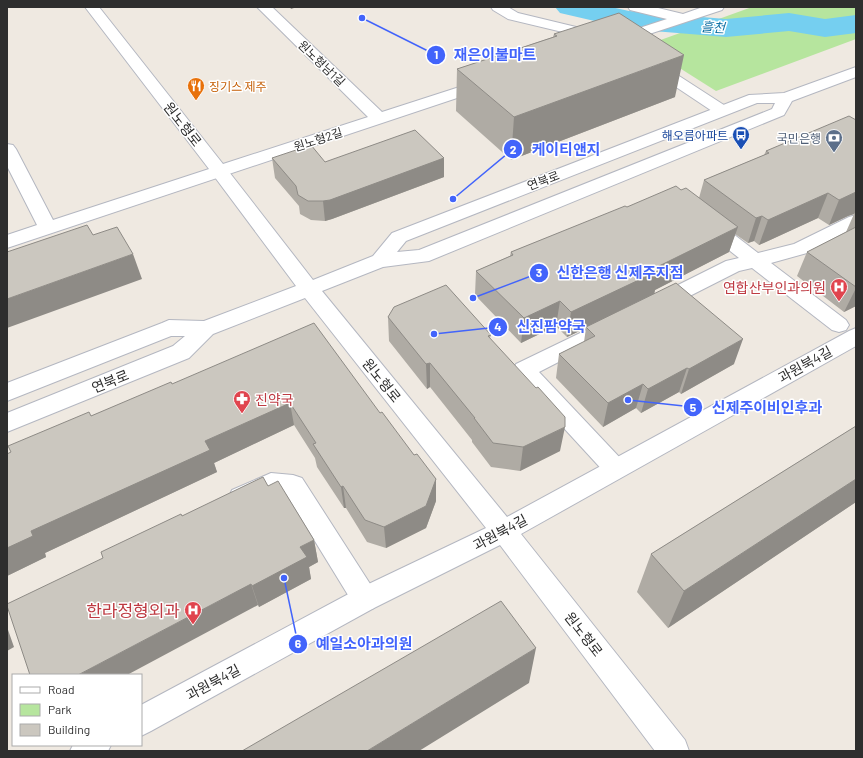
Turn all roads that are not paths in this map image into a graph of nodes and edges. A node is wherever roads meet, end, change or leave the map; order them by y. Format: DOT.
graph roads {
  1 [pos="92,7"];
  2 [pos="264,7"];
  3 [pos="498,7"];
  4 [pos="635,7"];
  5 [pos="717,7"];
  6 [pos="678,20"];
  7 [pos="625,42"];
  8 [pos="587,50"];
  9 [pos="643,58"];
  10 [pos="856,72"];
  11 [pos="498,80"];
  12 [pos="786,98"];
  13 [pos="721,110"];
  14 [pos="379,119"];
  15 [pos="7,149"];
  16 [pos="220,172"];
  17 [pos="692,212"];
  18 [pos="856,221"];
  19 [pos="48,228"];
  20 [pos="7,242"];
  21 [pos="380,261"];
  22 [pos="755,261"];
  23 [pos="309,288"];
  24 [pos="206,329"];
  25 [pos="848,330"];
  26 [pos="7,392"];
  27 [pos="7,423"];
  28 [pos="615,468"];
  29 [pos="221,506"];
  30 [pos="504,531"];
  31 [pos="366,599"];
  32 [pos="142,720"];
  33 [pos="94,746"];
  34 [pos="85,751"];
  35 [pos="674,751"];
  1 -- 16 [label="street, 원노형로"];
  2 -- 14 [label="street, 원노형남1길"];
  3 -- 7 [label="street"];
  4 -- 6 [label="street"];
  5 -- 6 [label="street"];
  6 -- 7 [label="street"];
  7 -- 8 [label="street"];
  9 -- 13 [label="street"];
  10 -- 12 [label="street, 연북로"];
  11 -- 14 [label="street, 원노형2길"];
  12 -- 13 [label="street, 연북로"];
  12 -- 21 [label="street, 연북로"];
  13 -- 21 [label="street, 연북로"];
  14 -- 16 [label="street, 원노형2길"];
  15 -- 19 [label="street"];
  16 -- 19 [label="street, 원노형2길"];
  16 -- 23 [label="street, 원노형로"];
  17 -- 22 [label="street"];
  18 -- 22 [label="street"];
  19 -- 20 [label="street, 원노형2길"];
  21 -- 23 [label="street, 연북로"];
  22 -- 25 [label="street"];
  22 -- 28 [label="street"];
  23 -- 24 [label="street, 연북로"];
  23 -- 30 [label="street, 원노형로"];
  24 -- 26 [label="street, 연북로"];
  24 -- 27 [label="street, 연북로"];
  25 -- 28 [label="street, 과원북4길"];
  28 -- 30 [label="street, 과원북4길"];
  29 -- 31 [label="street"];
  30 -- 31 [label="street, 과원북4길"];
  30 -- 35 [label="street, 원노형로"];
  31 -- 32 [label="street, 과원북4길"];
  33 -- 34 [label="street"];
}
